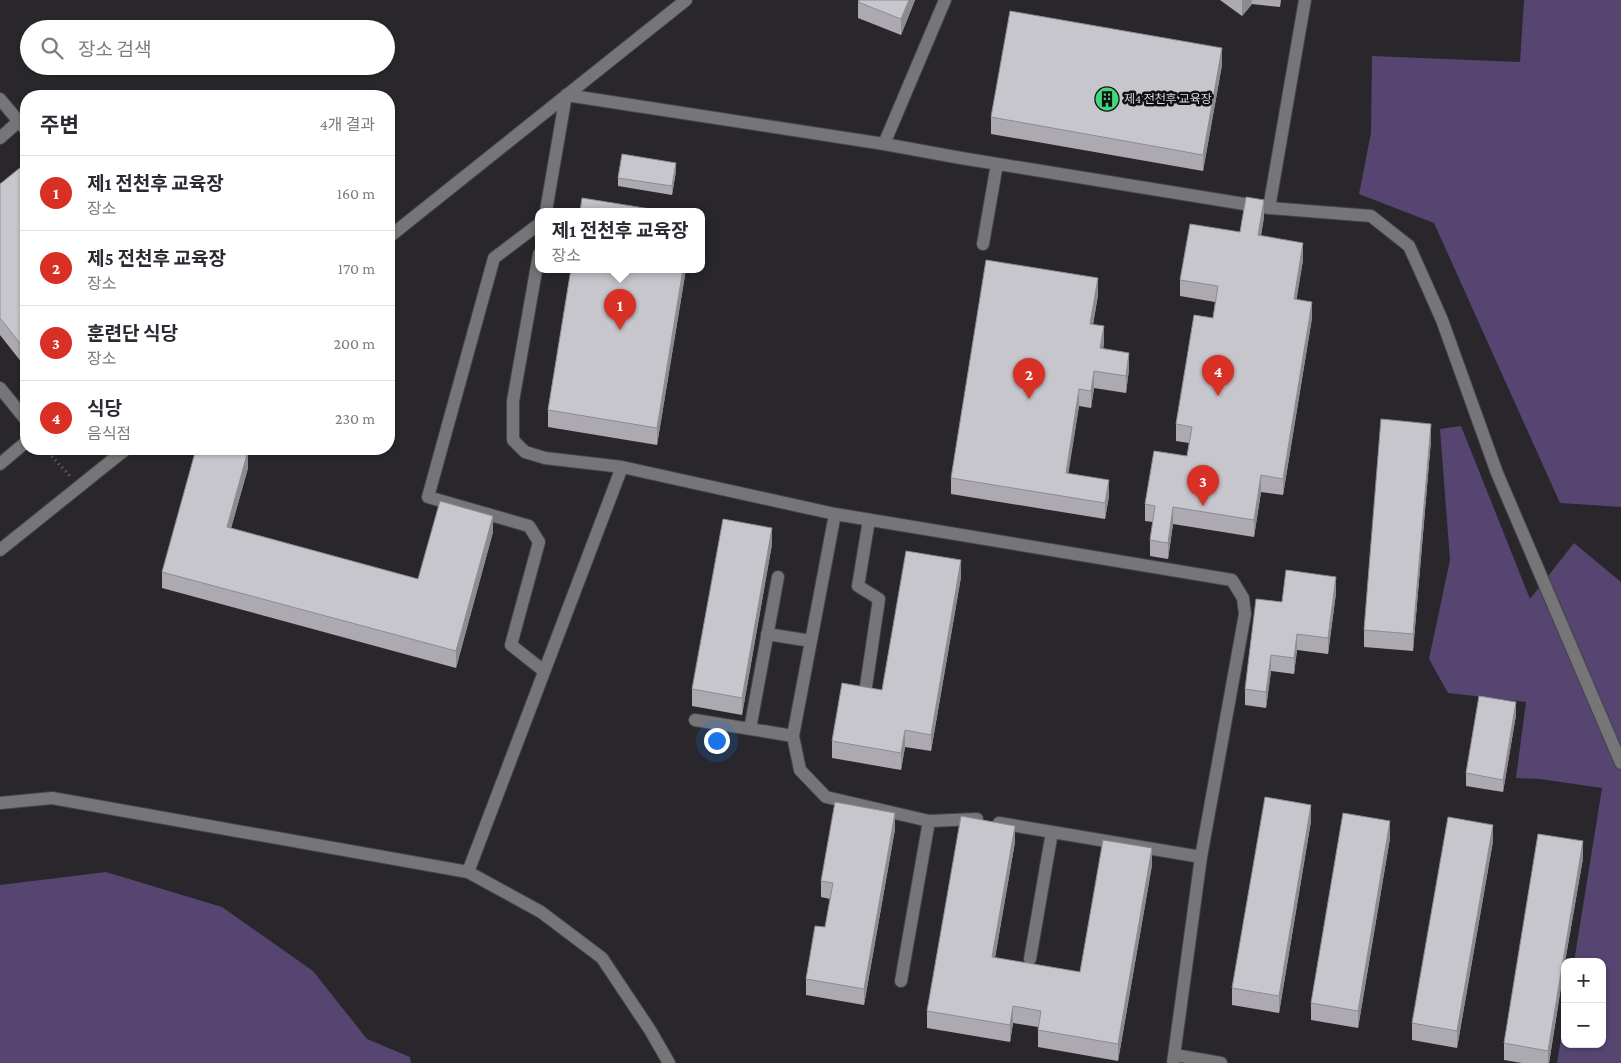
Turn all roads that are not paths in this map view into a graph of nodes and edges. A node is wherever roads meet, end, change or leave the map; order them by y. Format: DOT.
graph roads {
  1 [pos="686,0"];
  2 [pos="945,0"];
  3 [pos="1306,0"];
  4 [pos="566,94"];
  5 [pos="0,99"];
  6 [pos="20,122"];
  7 [pos="20,128"];
  8 [pos="0,138"];
  9 [pos="884,144"];
  10 [pos="997,164"];
  11 [pos="547,208"];
  12 [pos="1269,208"];
  13 [pos="535,227"];
  14 [pos="395,232"];
  15 [pos="983,244"];
  16 [pos="536,273"];
  17 [pos="0,388"];
  18 [pos="20,413"];
  19 [pos="20,447"];
  20 [pos="118,455"];
  21 [pos="0,464"];
  22 [pos="622,467"];
  23 [pos="835,514"];
  24 [pos="869,520"];
  25 [pos="0,550"];
  26 [pos="778,577"];
  27 [pos="767,634"];
  28 [pos="811,641"];
  29 [pos="544,671"];
  30 [pos="865,693"];
  31 [pos="695,720"];
  32 [pos="750,729"];
  33 [pos="793,736"];
  34 [pos="1621,763"];
  35 [pos="0,802"];
  36 [pos="929,821"];
  37 [pos="1052,832"];
  38 [pos="1201,857"];
  39 [pos="468,872"];
  40 [pos="1030,959"];
  41 [pos="900,981"];
  42 [pos="1174,1059"];
  43 [pos="669,1063"];
  44 [pos="1221,1063"];
  1 -- 4 [label="street"];
  2 -- 9 [label="street"];
  3 -- 12 [label="street"];
  4 -- 9 [label="street"];
  4 -- 11 [label="street"];
  4 -- 14 [label="street"];
  5 -- 6 [label="street"];
  7 -- 8 [label="street"];
  9 -- 10 [label="street"];
  10 -- 12 [label="street"];
  10 -- 15 [label="street"];
  12 -- 34 [label="street"];
  13 -- 29 [label="street"];
  16 -- 22 [label="street"];
  17 -- 18 [label="street"];
  19 -- 21 [label="street"];
  20 -- 25 [label="street"];
  22 -- 23 [label="street"];
  22 -- 29 [label="street"];
  23 -- 24 [label="street"];
  23 -- 28 [label="street"];
  24 -- 30 [label="street"];
  24 -- 38 [label="street"];
  26 -- 27 [label="street"];
  27 -- 28 [label="street"];
  27 -- 32 [label="street"];
  28 -- 33 [label="street"];
  29 -- 39 [label="street"];
  31 -- 32 [label="street"];
  32 -- 33 [label="street"];
  33 -- 36 [label="street"];
  35 -- 39 [label="street"];
  36 -- 37 [label="street"];
  36 -- 41 [label="street"];
  37 -- 38 [label="street"];
  37 -- 40 [label="street"];
  38 -- 42 [label="street"];
  39 -- 43 [label="street"];
  42 -- 44 [label="street"];
}
